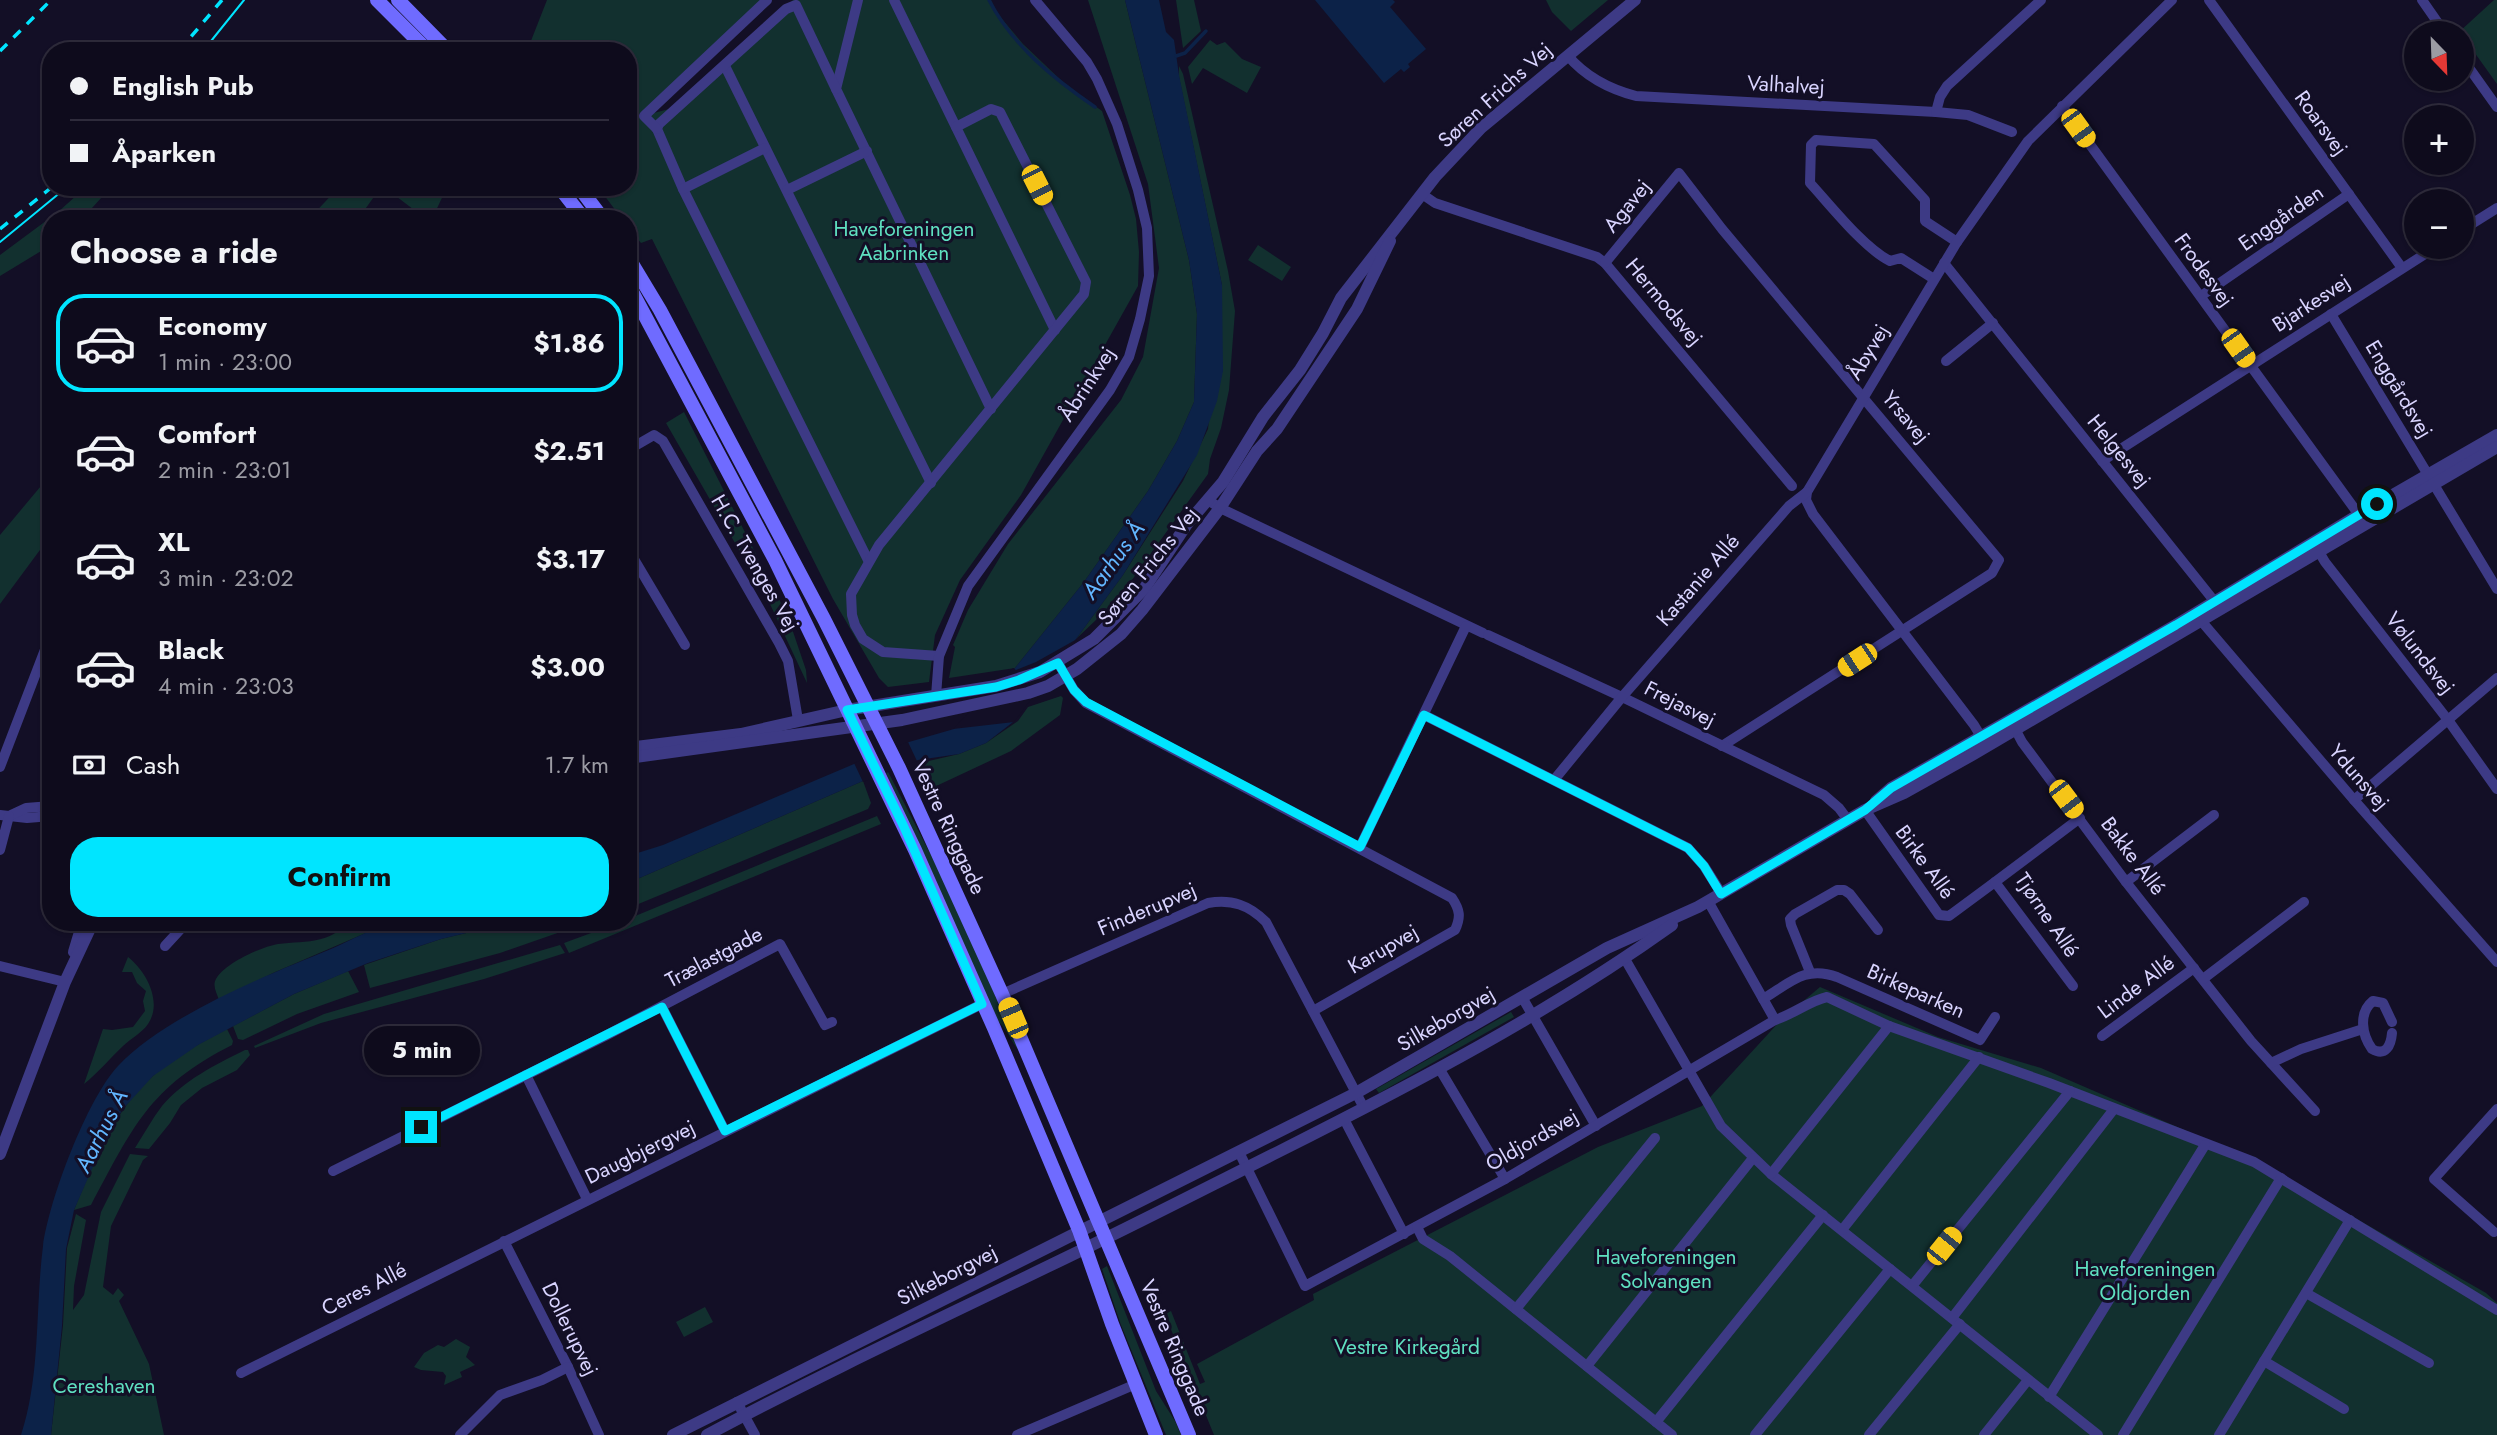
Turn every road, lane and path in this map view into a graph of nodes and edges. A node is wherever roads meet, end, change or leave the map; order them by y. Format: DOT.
graph roads {
  1 [pos="377,0"];
  2 [pos="398,0"];
  3 [pos="766,0"];
  4 [pos="858,0"];
  5 [pos="894,0"];
  6 [pos="1035,0"];
  7 [pos="1635,0"];
  8 [pos="2041,0"];
  9 [pos="2172,0"];
  10 [pos="2209,0"];
  11 [pos="2422,0"];
  12 [pos="2437,21"];
  13 [pos="419,42"];
  14 [pos="439,42"];
  15 [pos="1568,55"];
  16 [pos="724,66"];
  17 [pos="2474,75"];
  18 [pos="836,89"];
  19 [pos="2062,106"];
  20 [pos="2497,107"];
  21 [pos="1937,112"];
  22 [pos="956,127"];
  23 [pos="657,129"];
  24 [pos="2012,132"];
  25 [pos="765,148"];
  26 [pos="867,151"];
  27 [pos="1679,173"];
  28 [pos="683,189"];
  29 [pos="787,190"];
  30 [pos="1422,194"];
  31 [pos="2349,194"];
  32 [pos="566,196"];
  33 [pos="2497,208"];
  34 [pos="577,210"];
  35 [pos="2474,222"];
  36 [pos="1395,232"];
  37 [pos="1958,242"];
  38 [pos="2416,259"];
  39 [pos="1944,262"];
  40 [pos="1605,263"];
  41 [pos="2402,268"];
  42 [pos="637,272"];
  43 [pos="1934,279"];
  44 [pos="2201,296"];
  45 [pos="637,301"];
  46 [pos="2330,314"];
  47 [pos="1993,323"];
  48 [pos="1055,330"];
  49 [pos="1946,360"];
  50 [pos="2250,366"];
  51 [pos="1864,397"];
  52 [pos="991,409"];
  53 [pos="2497,435"];
  54 [pos="637,445"];
  55 [pos="2497,447"];
  56 [pos="2102,461"];
  57 [pos="2432,479"];
  58 [pos="931,483"];
  59 [pos="1792,486"];
  60 [pos="1807,492"];
  61 [pos="1214,504"];
  62 [pos="2362,519"];
  63 [pos="2316,547"];
  64 [pos="868,560"];
  65 [pos="637,564"];
  66 [pos="2497,589"];
  67 [pos="2215,602"];
  68 [pos="2198,618"];
  69 [pos="1466,626"];
  70 [pos="1902,631"];
  71 [pos="685,645"];
  72 [pos="939,656"];
  73 [pos="42,657"];
  74 [pos="1058,663"];
  75 [pos="1066,676"];
  76 [pos="2497,678"];
  77 [pos="936,696"];
  78 [pos="1622,696"];
  79 [pos="869,707"];
  80 [pos="847,710"];
  81 [pos="1424,715"];
  82 [pos="798,720"];
  83 [pos="2448,720"];
  84 [pos="877,724"];
  85 [pos="2012,725"];
  86 [pos="855,726"];
  87 [pos="1984,741"];
  88 [pos="1722,746"];
  89 [pos="637,747"];
  90 [pos="637,757"];
  91 [pos="0,767"];
  92 [pos="1554,780"];
  93 [pos="2497,789"];
  94 [pos="2354,800"];
  95 [pos="42,807"];
  96 [pos="1865,810"];
  97 [pos="2214,815"];
  98 [pos="4,816"];
  99 [pos="42,817"];
  100 [pos="2080,818"];
  101 [pos="1847,820"];
  102 [pos="1360,847"];
  103 [pos="0,849"];
  104 [pos="1995,882"];
  105 [pos="2126,882"];
  106 [pos="1721,894"];
  107 [pos="2304,902"];
  108 [pos="1703,904"];
  109 [pos="1878,930"];
  110 [pos="80,931"];
  111 [pos="89,931"];
  112 [pos="179,931"];
  113 [pos="165,946"];
  114 [pos="1625,959"];
  115 [pos="2497,962"];
  116 [pos="0,966"];
  117 [pos="2194,968"];
  118 [pos="1810,972"];
  119 [pos="68,976"];
  120 [pos="2203,979"];
  121 [pos="2073,986"];
  122 [pos="1003,993"];
  123 [pos="1522,997"];
  124 [pos="1763,999"];
  125 [pos="982,1004"];
  126 [pos="662,1007"];
  127 [pos="1312,1011"];
  128 [pos="1532,1014"];
  129 [pos="1995,1017"];
  130 [pos="1775,1020"];
  131 [pos="832,1021"];
  132 [pos="1889,1026"];
  133 [pos="2363,1030"];
  134 [pos="2102,1036"];
  135 [pos="1979,1057"];
  136 [pos="2271,1063"];
  137 [pos="1439,1068"];
  138 [pos="1689,1071"];
  139 [pos="526,1075"];
  140 [pos="2070,1091"];
  141 [pos="1356,1093"];
  142 [pos="1364,1108"];
  143 [pos="2497,1109"];
  144 [pos="2114,1110"];
  145 [pos="2315,1111"];
  146 [pos="1344,1119"];
  147 [pos="1596,1126"];
  148 [pos="725,1131"];
  149 [pos="1655,1138"];
  150 [pos="2205,1145"];
  151 [pos="1239,1152"];
  152 [pos="0,1154"];
  153 [pos="1753,1158"];
  154 [pos="1246,1168"];
  155 [pos="333,1171"];
  156 [pos="1771,1174"];
  157 [pos="2281,1178"];
  158 [pos="1505,1179"];
  159 [pos="587,1199"];
  160 [pos="1823,1215"];
  161 [pos="1100,1220"];
  162 [pos="2350,1220"];
  163 [pos="1417,1227"];
  164 [pos="1079,1230"];
  165 [pos="1842,1230"];
  166 [pos="2494,1232"];
  167 [pos="1404,1234"];
  168 [pos="1107,1238"];
  169 [pos="504,1241"];
  170 [pos="1086,1248"];
  171 [pos="1890,1269"];
  172 [pos="1912,1286"];
  173 [pos="2306,1293"];
  174 [pos="1516,1309"];
  175 [pos="2497,1310"];
  176 [pos="1956,1321"];
  177 [pos="2264,1361"];
  178 [pos="2429,1363"];
  179 [pos="1587,1366"];
  180 [pos="568,1367"];
  181 [pos="241,1373"];
  182 [pos="2028,1380"];
  183 [pos="1136,1384"];
  184 [pos="2049,1396"];
  185 [pos="737,1402"];
  186 [pos="2344,1409"];
  187 [pos="743,1416"];
  188 [pos="1656,1422"];
  189 [pos="460,1435"];
  190 [pos="599,1435"];
  191 [pos="673,1435"];
  192 [pos="707,1435"];
  193 [pos="755,1435"];
  194 [pos="1017,1435"];
  195 [pos="1156,1435"];
  196 [pos="1189,1435"];
  197 [pos="1672,1435"];
  198 [pos="1755,1435"];
  199 [pos="1869,1435"];
  200 [pos="1984,1435"];
  201 [pos="2098,1435"];
  202 [pos="2123,1435"];
  203 [pos="2219,1435"];
  1 -- 13 [label="main road"];
  2 -- 14 [label="main road"];
  3 -- 23 [label="street"];
  4 -- 18 [label="street"];
  5 -- 22 [label="street"];
  6 -- 72 [label="street, Åbrinkvej"];
  7 -- 15 [label="street, Søren Frichs Vej"];
  8 -- 21 [label="street"];
  9 -- 19 [label="street, Åbyvej"];
  10 -- 31 [label="street, Roarsvej"];
  11 -- 12 [label="street"];
  15 -- 21 [label="street, Valhalvej"];
  15 -- 30 [label="street, Søren Frichs Vej"];
  16 -- 18 [label="street"];
  16 -- 23 [label="street"];
  16 -- 25 [label="street"];
  17 -- 20 [label="street"];
  18 -- 26 [label="street"];
  19 -- 37 [label="street, Åbyvej"];
  19 -- 44 [label="street, Frodesvej"];
  21 -- 24 [label="street, Valhalvej"];
  22 -- 48 [label="street"];
  22 -- 48 [label="street"];
  23 -- 28 [label="street"];
  25 -- 28 [label="street"];
  25 -- 29 [label="street"];
  26 -- 29 [label="street"];
  26 -- 52 [label="street"];
  27 -- 40 [label="street, Agavej"];
  27 -- 51 [label="street, Yrsavej"];
  28 -- 64 [label="street"];
  29 -- 58 [label="street"];
  30 -- 36 [label="street, Søren Frichs Vej"];
  30 -- 40 [label="street, Hermodsvej"];
  31 -- 41 [label="street, Roarsvej"];
  31 -- 44 [label="street, Enggården"];
  32 -- 34 [label="main road"];
  33 -- 35 [label="street"];
  36 -- 61 [label="street, Søren Frichs Vej"];
  36 -- 61 [label="street, Søren Frichs Vej"];
  37 -- 39 [label="street, Åbyvej"];
  37 -- 43 [label="street"];
  38 -- 41 [label="street, Bjarkesvej"];
  39 -- 43 [label="street, Åbyvej"];
  39 -- 47 [label="street, Helgesvej"];
  40 -- 59 [label="street, Hermodsvej"];
  41 -- 46 [label="street, Bjarkesvej"];
  42 -- 79 [label="main road, Vestre Ringgade"];
  43 -- 51 [label="street, Åbyvej"];
  44 -- 50 [label="street, Frodesvej"];
  45 -- 80 [label="main road, Vestre Ringgade"];
  46 -- 50 [label="street, Bjarkesvej"];
  46 -- 57 [label="street, Enggårdsvej"];
  47 -- 49 [label="street"];
  47 -- 56 [label="street, Helgesvej"];
  48 -- 52 [label="street"];
  50 -- 56 [label="street, Bjarkesvej"];
  50 -- 62 [label="street, Frodesvej"];
  51 -- 60 [label="street, Åbyvej"];
  51 -- 70 [label="street, Yrsavej"];
  52 -- 58 [label="street"];
  53 -- 57 [label="street, Silkeborgvej"];
  54 -- 82 [label="street, H.C. Tvenges Vej"];
  55 -- 57 [label="street, Silkeborgvej"];
  56 -- 67 [label="street, Helgesvej"];
  57 -- 62 [label="street, Silkeborgvej"];
  57 -- 66 [label="street, Enggårdsvej"];
  58 -- 64 [label="street"];
  60 -- 70 [label="street"];
  60 -- 78 [label="street, Kastanie Allé"];
  61 -- 69 [label="street, Frejasvej"];
  61 -- 74 [label="street, Søren Frichs Vej"];
  61 -- 75 [label="street, Søren Frichs Vej"];
  62 -- 63 [label="street, Silkeborgvej"];
  63 -- 67 [label="street, Silkeborgvej"];
  63 -- 68 [label="street, Silkeborgvej"];
  63 -- 83 [label="street, Vølundsvej"];
  64 -- 72 [label="street"];
  65 -- 71 [label="street"];
  67 -- 68 [label="street, Silkeborgvej"];
  68 -- 85 [label="street, Silkeborgvej"];
  68 -- 94 [label="street, Ydunsvej"];
  69 -- 78 [label="street, Frejasvej"];
  69 -- 81 [label="street"];
  70 -- 87 [label="street"];
  70 -- 88 [label="street"];
  72 -- 77 [label="street, Åbrinkvej"];
  73 -- 91 [label="street"];
  74 -- 75 [label="street"];
  74 -- 77 [label="street, Søren Frichs Vej"];
  75 -- 84 [label="street, Søren Frichs Vej"];
  75 -- 102 [label="street"];
  76 -- 83 [label="street"];
  77 -- 79 [label="street, Søren Frichs Vej"];
  78 -- 88 [label="street, Frejasvej"];
  78 -- 92 [label="street, Kastanie Allé"];
  79 -- 80 [label="street, Søren Frichs Vej"];
  79 -- 84 [label="main road, Vestre Ringgade"];
  80 -- 82 [label="street, Søren Frichs Vej"];
  80 -- 86 [label="main road, Vestre Ringgade"];
  81 -- 92 [label="street"];
  81 -- 102 [label="street"];
  82 -- 89 [label="street, Søren Frichs Vej"];
  83 -- 93 [label="street, Vølundsvej"];
  83 -- 94 [label="street"];
  84 -- 86 [label="street, Søren Frichs Vej"];
  84 -- 122 [label="main road, Vestre Ringgade"];
  85 -- 87 [label="street, Silkeborgvej"];
  85 -- 100 [label="street, Bakke Allé"];
  86 -- 90 [label="street, Søren Frichs Vej"];
  86 -- 125 [label="main road, Vestre Ringgade"];
  87 -- 96 [label="street, Silkeborgvej"];
  88 -- 101 [label="street, Frejasvej"];
  92 -- 106 [label="street"];
  94 -- 115 [label="street, Ydunsvej"];
  95 -- 98 [label="street"];
  96 -- 101 [label="street, Silkeborgvej"];
  96 -- 104 [label="street, Birke Allé"];
  97 -- 105 [label="street"];
  98 -- 99 [label="street"];
  98 -- 103 [label="street"];
  100 -- 104 [label="street, Tjørne Allé"];
  100 -- 105 [label="street, Bakke Allé"];
  101 -- 106 [label="street, Silkeborgvej"];
  102 -- 127 [label="street, Karupvej"];
  104 -- 121 [label="street, Tjørne Allé"];
  105 -- 117 [label="street, Bakke Allé"];
  106 -- 108 [label="street, Silkeborgvej"];
  107 -- 120 [label="street"];
  108 -- 114 [label="street, Silkeborgvej"];
  108 -- 123 [label="street, Silkeborgvej"];
  108 -- 124 [label="street"];
  109 -- 118 [label="street, Birkeparken"];
  110 -- 119 [label="street"];
  111 -- 119 [label="street"];
  112 -- 113 [label="street"];
  114 -- 128 [label="street, Silkeborgvej"];
  114 -- 138 [label="street"];
  116 -- 119 [label="street"];
  117 -- 120 [label="street, Bakke Allé"];
  117 -- 134 [label="street, Linde Allé"];
  118 -- 124 [label="street"];
  118 -- 129 [label="street, Birkeparken"];
  119 -- 152 [label="street"];
  120 -- 136 [label="street, Bakke Allé"];
  122 -- 127 [label="street, Finderupvej"];
  122 -- 161 [label="main road, Vestre Ringgade"];
  123 -- 128 [label="street, Silkeborgvej"];
  123 -- 141 [label="street, Silkeborgvej"];
  124 -- 130 [label="street"];
  125 -- 148 [label="street, Daugbjergvej"];
  125 -- 164 [label="main road, Vestre Ringgade"];
  126 -- 131 [label="street, Trælastgade"];
  126 -- 139 [label="street"];
  126 -- 148 [label="street, Trælastgade"];
  127 -- 141 [label="street, Finderupvej"];
  128 -- 137 [label="street, Silkeborgvej"];
  128 -- 147 [label="street, Silkeborgvej"];
  130 -- 132 [label="street, Oldjordsvej"];
  130 -- 138 [label="street, Oldjordsvej"];
  132 -- 135 [label="street, Oldjordsvej"];
  132 -- 156 [label="street"];
  133 -- 133 [label="street"];
  133 -- 136 [label="street"];
  135 -- 140 [label="street, Oldjordsvej"];
  135 -- 165 [label="street"];
  136 -- 145 [label="street, Bakke Allé"];
  137 -- 142 [label="street, Silkeborgvej"];
  137 -- 158 [label="street, Silkeborgvej"];
  138 -- 147 [label="street, Oldjordsvej"];
  138 -- 153 [label="street"];
  139 -- 155 [label="street"];
  139 -- 159 [label="street"];
  140 -- 144 [label="street, Oldjordsvej"];
  140 -- 172 [label="street"];
  141 -- 142 [label="street, Finderupvej"];
  141 -- 151 [label="street, Silkeborgvej"];
  142 -- 146 [label="street, Silkeborgvej"];
  143 -- 166 [label="street"];
  144 -- 150 [label="street, Oldjordsvej"];
  144 -- 176 [label="street"];
  146 -- 154 [label="street, Silkeborgvej"];
  146 -- 167 [label="street"];
  147 -- 158 [label="street, Oldjordsvej"];
  148 -- 159 [label="street, Daugbjergvej"];
  149 -- 174 [label="street"];
  150 -- 157 [label="street, Oldjordsvej"];
  150 -- 184 [label="street"];
  151 -- 154 [label="street"];
  151 -- 161 [label="street, Silkeborgvej"];
  153 -- 156 [label="street"];
  153 -- 179 [label="street"];
  154 -- 167 [label="street, Oldjordsvej"];
  154 -- 168 [label="street, Silkeborgvej"];
  156 -- 160 [label="street"];
  157 -- 162 [label="street, Oldjordsvej"];
  157 -- 202 [label="street"];
  158 -- 163 [label="street, Oldjordsvej"];
  159 -- 169 [label="street, Daugbjergvej"];
  160 -- 165 [label="street"];
  160 -- 188 [label="street"];
  161 -- 164 [label="street, Silkeborgvej"];
  161 -- 168 [label="main road, Vestre Ringgade"];
  162 -- 173 [label="street"];
  162 -- 175 [label="street, Oldjordsvej"];
  163 -- 167 [label="street, Oldjordsvej"];
  163 -- 174 [label="street"];
  164 -- 170 [label="main road, Vestre Ringgade"];
  164 -- 185 [label="street, Silkeborgvej"];
  165 -- 171 [label="street"];
  168 -- 170 [label="street, Silkeborgvej"];
  168 -- 196 [label="main road, Vestre Ringgade"];
  169 -- 180 [label="street, Dollerupvej"];
  169 -- 181 [label="street, Ceres Allé"];
  170 -- 183 [label="main road, Vestre Ringgade"];
  170 -- 187 [label="street, Silkeborgvej"];
  171 -- 172 [label="street"];
  171 -- 198 [label="street"];
  172 -- 176 [label="street"];
  173 -- 177 [label="street"];
  173 -- 178 [label="street"];
  174 -- 179 [label="street"];
  176 -- 182 [label="street"];
  176 -- 199 [label="street"];
  177 -- 186 [label="street"];
  177 -- 203 [label="street"];
  179 -- 188 [label="street"];
  180 -- 189 [label="street"];
  180 -- 190 [label="street, Dollerupvej"];
  182 -- 184 [label="street"];
  182 -- 200 [label="street"];
  183 -- 194 [label="street"];
  183 -- 195 [label="main road, Vestre Ringgade"];
  184 -- 201 [label="street"];
  185 -- 187 [label="street"];
  185 -- 191 [label="street, Silkeborgvej"];
  187 -- 192 [label="street, Silkeborgvej"];
  187 -- 193 [label="street"];
  188 -- 197 [label="street"];
}
